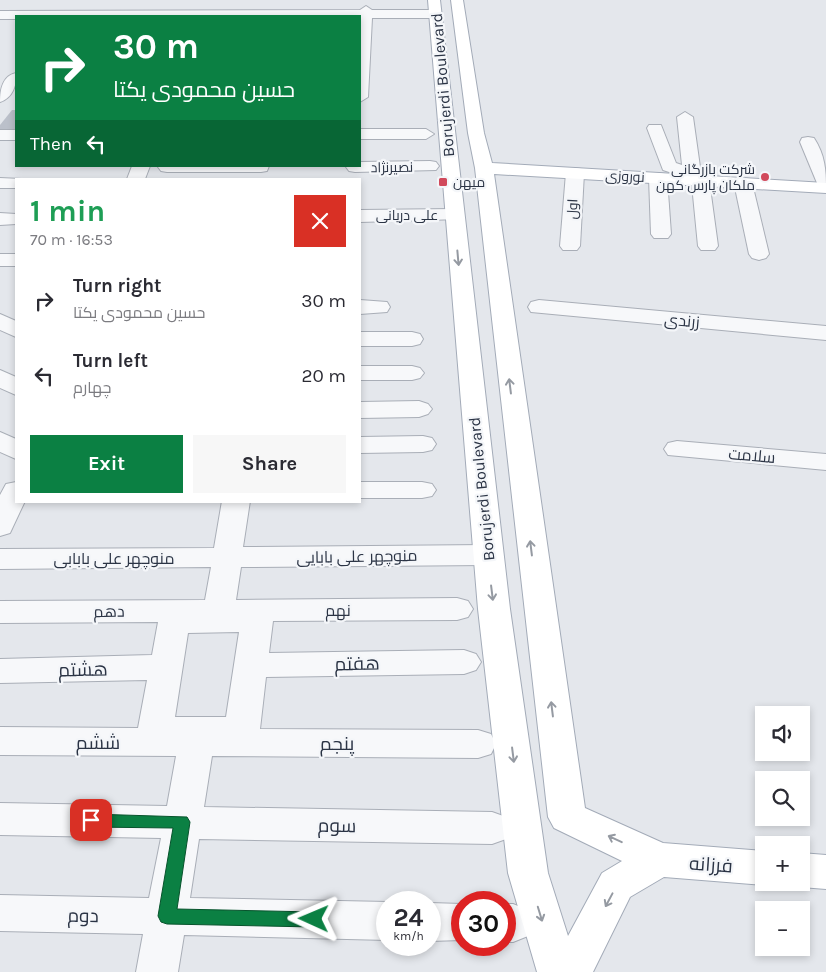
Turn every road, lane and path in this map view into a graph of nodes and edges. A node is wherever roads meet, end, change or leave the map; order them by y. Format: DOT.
graph roads {
  1 [pos="69,0"];
  2 [pos="344,5"];
  3 [pos="440,6"];
  4 [pos="210,10"];
  5 [pos="0,11"];
  6 [pos="366,12"];
  7 [pos="64,14"];
  8 [pos="229,14"];
  9 [pos="0,15"];
  10 [pos="302,15"];
  11 [pos="15,78"];
  12 [pos="361,83"];
  13 [pos="0,97"];
  14 [pos="0,104"];
  15 [pos="15,105"];
  16 [pos="685,117"];
  17 [pos="655,128"];
  18 [pos="361,134"];
  19 [pos="426,134"];
  20 [pos="0,135"];
  21 [pos="15,135"];
  22 [pos="808,142"];
  23 [pos="430,166"];
  24 [pos="167,167"];
  25 [pos="484,168"];
  26 [pos="260,171"];
  27 [pos="355,171"];
  28 [pos="575,173"];
  29 [pos="692,177"];
  30 [pos="658,178"];
  31 [pos="0,183"];
  32 [pos="15,183"];
  33 [pos="743,183"];
  34 [pos="826,183"];
  35 [pos="826,188"];
  36 [pos="0,201"];
  37 [pos="361,203"];
  38 [pos="453,209"];
  39 [pos="10,213"];
  40 [pos="361,216"];
  41 [pos="660,234"];
  42 [pos="570,246"];
  43 [pos="708,246"];
  44 [pos="759,254"];
  45 [pos="0,260"];
  46 [pos="15,260"];
  47 [pos="539,307"];
  48 [pos="0,311"];
  49 [pos="15,311"];
  50 [pos="0,321"];
  51 [pos="15,329"];
  52 [pos="826,333"];
  53 [pos="412,339"];
  54 [pos="361,340"];
  55 [pos="361,372"];
  56 [pos="412,373"];
  57 [pos="0,377"];
  58 [pos="15,387"];
  59 [pos="420,409"];
  60 [pos="361,410"];
  61 [pos="0,440"];
  62 [pos="423,444"];
  63 [pos="361,445"];
  64 [pos="677,448"];
  65 [pos="15,450"];
  66 [pos="826,462"];
  67 [pos="361,490"];
  68 [pos="422,490"];
  69 [pos="15,492"];
  70 [pos="236,503"];
  71 [pos="0,526"];
  72 [pos="487,555"];
  73 [pos="228,557"];
  74 [pos="0,559"];
  75 [pos="457,609"];
  76 [pos="0,612"];
  77 [pos="218,616"];
  78 [pos="464,662"];
  79 [pos="250,665"];
  80 [pos="166,667"];
  81 [pos="0,671"];
  82 [pos="197,737"];
  83 [pos="0,741"];
  84 [pos="478,744"];
  85 [pos="0,819"];
  86 [pos="182,822"];
  87 [pos="492,828"];
  88 [pos="659,860"];
  89 [pos="755,867"];
  90 [pos="810,871"];
  91 [pos="826,872"];
  92 [pos="0,913"];
  93 [pos="167,916"];
  94 [pos="376,921"];
  95 [pos="157,972"];
  96 [pos="558,972"];
  97 [pos="571,972"];
  1 -- 7 [label="street"];
  2 -- 6 [label="street"];
  2 -- 8 [label="street"];
  3 -- 6 [label="street"];
  3 -- 25 [label="main road, Borujerdi Boulevard"];
  3 -- 38 [label="main road, Borujerdi Boulevard"];
  4 -- 7 [label="street"];
  4 -- 8 [label="street"];
  5 -- 7 [label="street"];
  6 -- 10 [label="street"];
  6 -- 12 [label="street"];
  7 -- 9 [label="street"];
  8 -- 10 [label="street"];
  11 -- 13 [label="street"];
  14 -- 15 [label="street"];
  16 -- 29 [label="street"];
  17 -- 29 [label="street"];
  18 -- 19 [label="street"];
  20 -- 21 [label="street"];
  22 -- 34 [label="street"];
  23 -- 27 [label="street, نصیرنژاد"];
  24 -- 26 [label="street"];
  25 -- 28 [label="main road, نوروزی"];
  88 -- 25 [label="main road, Borujerdi Boulevard, one-way"];
  28 -- 30 [label="main road, نوروزی"];
  28 -- 42 [label="street, اول"];
  29 -- 30 [label="main road, نوروزی"];
  29 -- 33 [label="main road, نوروزی"];
  29 -- 43 [label="street"];
  30 -- 41 [label="street"];
  31 -- 32 [label="street"];
  33 -- 35 [label="main road, نوروزی"];
  33 -- 44 [label="street"];
  36 -- 39 [label="street"];
  37 -- 38 [label="street"];
  38 -- 40 [label="street, علی دریانی"];
  38 -- 72 [label="main road, Borujerdi Boulevard, one-way"];
  45 -- 46 [label="street"];
  47 -- 52 [label="street, زرندی"];
  48 -- 49 [label="street"];
  50 -- 51 [label="street"];
  53 -- 54 [label="street"];
  55 -- 56 [label="street"];
  57 -- 58 [label="street"];
  59 -- 60 [label="street"];
  61 -- 65 [label="street"];
  62 -- 63 [label="street"];
  64 -- 66 [label="street, سلامت"];
  67 -- 68 [label="street"];
  69 -- 71 [label="street"];
  70 -- 73 [label="street"];
  72 -- 73 [label="street, منوچهر علی بابایی"];
  72 -- 96 [label="main road, Borujerdi Boulevard, one-way"];
  73 -- 74 [label="street, منوچهر علی بابابی"];
  73 -- 77 [label="street"];
  75 -- 77 [label="street, نهم"];
  76 -- 77 [label="street, دهم"];
  77 -- 79 [label="street"];
  77 -- 80 [label="street"];
  78 -- 79 [label="street, هفتم"];
  79 -- 82 [label="street"];
  80 -- 81 [label="street, هشتم"];
  80 -- 82 [label="street"];
  82 -- 83 [label="street, ششم"];
  82 -- 84 [label="street, پنجم"];
  82 -- 86 [label="street"];
  85 -- 86 [label="street, سوم"];
  86 -- 87 [label="street, سوم"];
  86 -- 93 [label="street"];
  88 -- 89 [label="main road, فرزانه"];
  88 -- 97 [label="main road, one-way"];
  90 -- 91 [label="main road"];
  92 -- 93 [label="street, دوم"];
  93 -- 94 [label="street, دوم"];
  93 -- 95 [label="street"];
}
